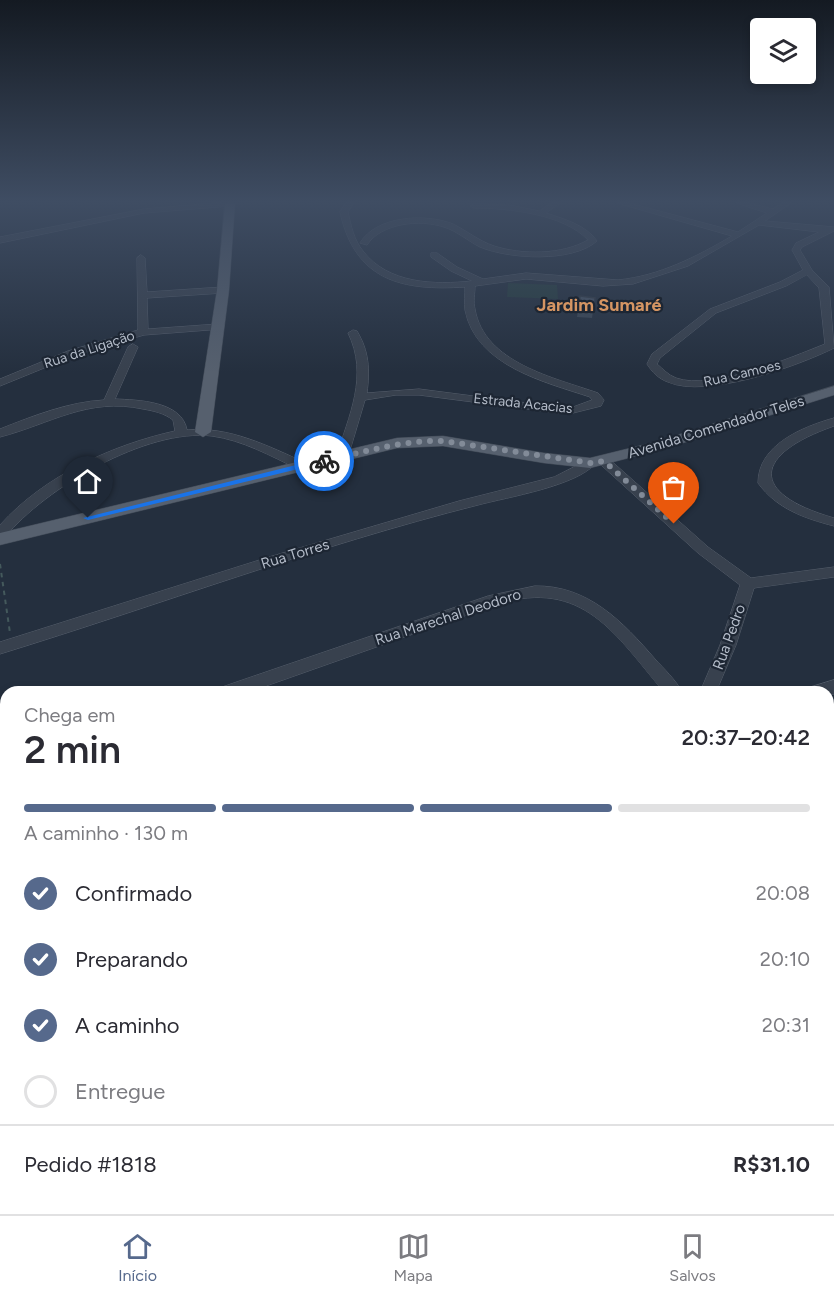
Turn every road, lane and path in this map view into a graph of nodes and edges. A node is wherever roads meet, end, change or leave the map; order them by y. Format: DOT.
graph roads {
  1 [pos="141,260"];
  2 [pos="225,260"];
  3 [pos="363,260"];
  4 [pos="441,260"];
  5 [pos="533,260"];
  6 [pos="693,260"];
  7 [pos="800,260"];
  8 [pos="808,271"];
  9 [pos="537,276"];
  10 [pos="475,283"];
  11 [pos="223,290"];
  12 [pos="143,295"];
  13 [pos="218,327"];
  14 [pos="143,332"];
  15 [pos="352,333"];
  16 [pos="832,346"];
  17 [pos="133,347"];
  18 [pos="0,383"];
  19 [pos="834,390"];
  20 [pos="360,397"];
  21 [pos="109,401"];
  22 [pos="834,422"];
  23 [pos="203,432"];
  24 [pos="0,433"];
  25 [pos="181,433"];
  26 [pos="342,457"];
  27 [pos="597,462"];
  28 [pos="302,466"];
  29 [pos="834,522"];
  30 [pos="0,534"];
  31 [pos="0,539"];
  32 [pos="0,564"];
  33 [pos="834,572"];
  34 [pos="748,583"];
  35 [pos="6,647"];
  36 [pos="245,686"];
  37 [pos="668,686"];
  38 [pos="711,686"];
  1 -- 12 [label="street"];
  2 -- 11 [label="main road"];
  3 -- 10 [label="street"];
  4 -- 10 [label="street"];
  5 -- 9 [label="street"];
  6 -- 9 [label="street"];
  7 -- 8 [label="street, Rua Camoes"];
  8 -- 16 [label="street, Rua Camoes"];
  8 -- 16 [label="street, Rua Camoes"];
  9 -- 10 [label="street"];
  10 -- 20 [label="street, Estrada Acacias"];
  11 -- 12 [label="street"];
  11 -- 13 [label="main road"];
  12 -- 14 [label="street"];
  13 -- 14 [label="street, Rua da Ligação"];
  13 -- 23 [label="main road"];
  14 -- 18 [label="street, Rua da Ligação"];
  15 -- 20 [label="street"];
  17 -- 21 [label="street"];
  19 -- 27 [label="main road, Avenida Comendador Teles"];
  20 -- 26 [label="street"];
  21 -- 24 [label="street"];
  21 -- 25 [label="street"];
  22 -- 29 [label="street"];
  23 -- 25 [label="street"];
  23 -- 28 [label="street"];
  25 -- 30 [label="street"];
  26 -- 27 [label="main road, Avenida Comendador Teles"];
  26 -- 28 [label="main road, Avenida Comendador Teles"];
  27 -- 34 [label="street"];
  27 -- 35 [label="street, Rua Torres"];
  28 -- 31 [label="main road, Avenida Comendador Teles"];
  32 -- 35 [label="path"];
  33 -- 34 [label="street"];
  34 -- 38 [label="street, Rua Pedro"];
  36 -- 37 [label="street, Rua Marechal Deodoro"];
}
